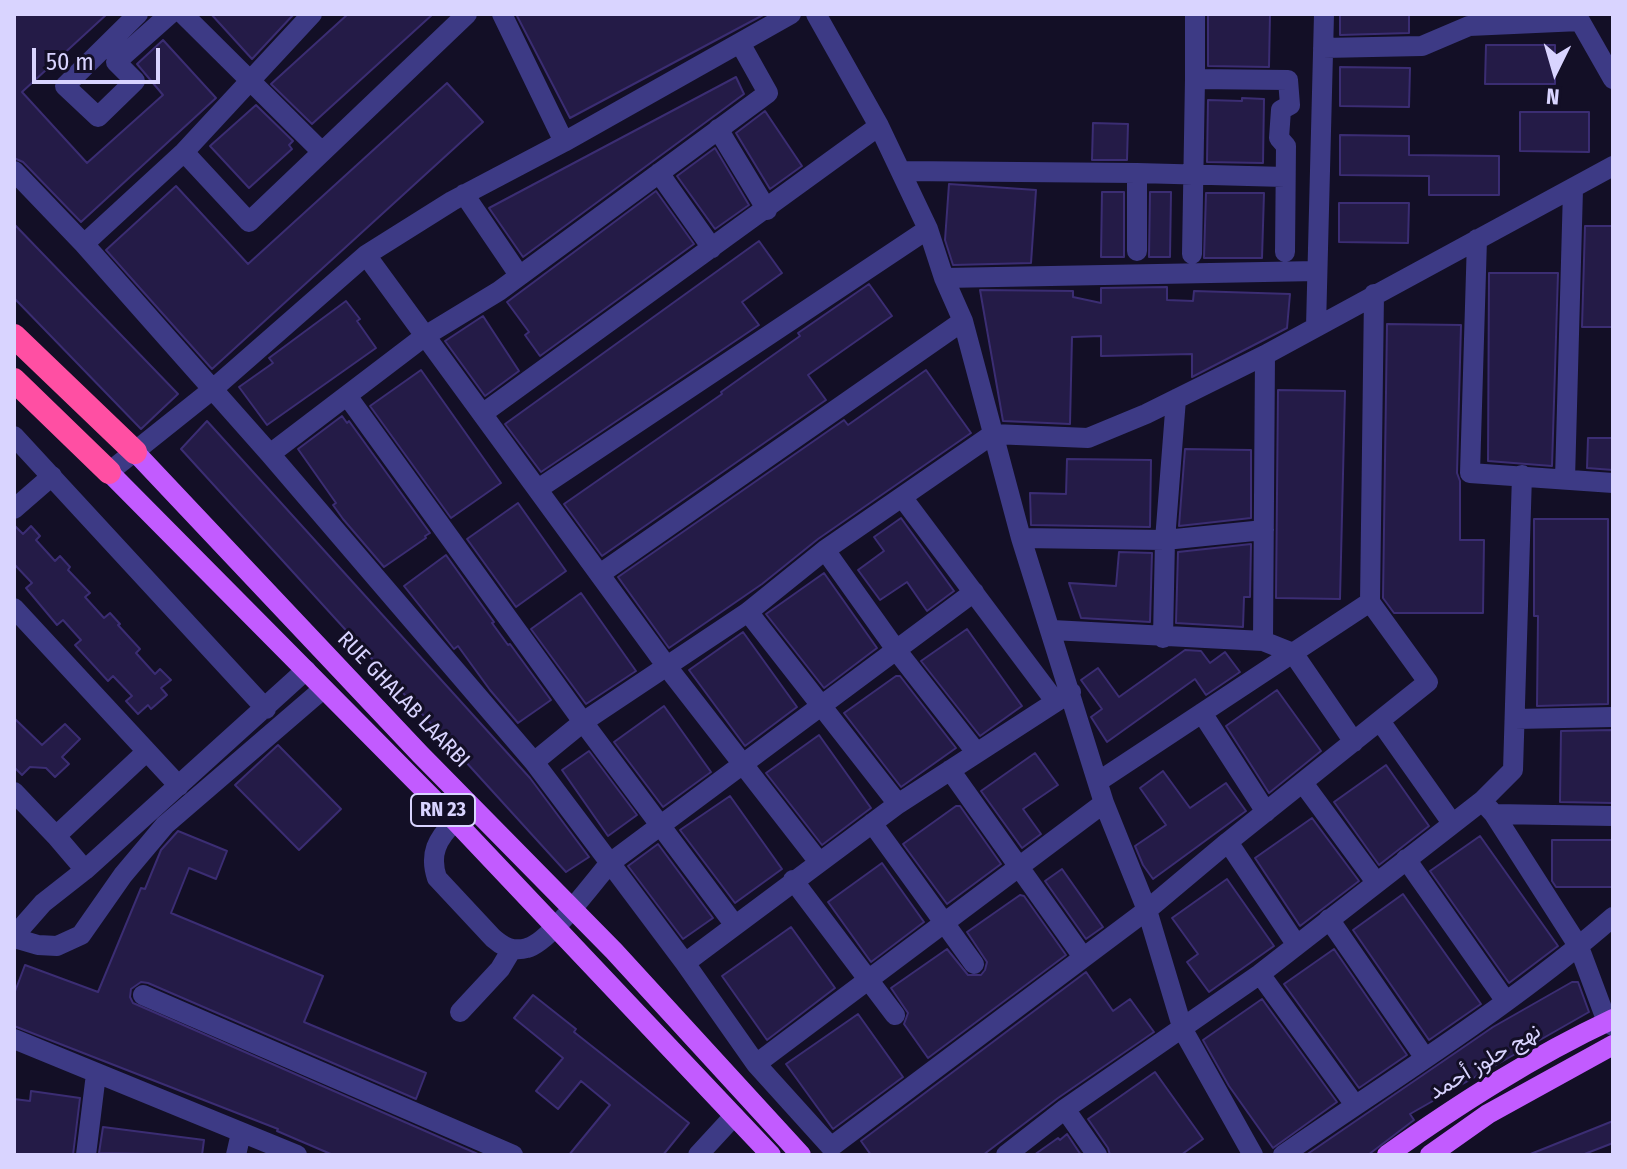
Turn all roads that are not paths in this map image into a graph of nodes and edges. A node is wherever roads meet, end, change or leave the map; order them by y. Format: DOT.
graph roads {
  1 [pos="138,14"];
  2 [pos="170,14"];
  3 [pos="183,14"];
  4 [pos="312,14"];
  5 [pos="467,14"];
  6 [pos="502,14"];
  7 [pos="791,14"];
  8 [pos="816,14"];
  9 [pos="1195,14"];
  10 [pos="1324,14"];
  11 [pos="1578,18"];
  12 [pos="740,43"];
  13 [pos="1323,48"];
  14 [pos="250,79"];
  15 [pos="1195,79"];
  16 [pos="1613,79"];
  17 [pos="879,126"];
  18 [pos="718,129"];
  19 [pos="564,142"];
  20 [pos="184,152"];
  21 [pos="322,152"];
  22 [pos="1613,166"];
  23 [pos="14,171"];
  24 [pos="901,171"];
  25 [pos="659,173"];
  26 [pos="1137,173"];
  27 [pos="1194,174"];
  28 [pos="1285,177"];
  29 [pos="1573,189"];
  30 [pos="464,194"];
  31 [pos="767,210"];
  32 [pos="928,229"];
  33 [pos="1477,239"];
  34 [pos="84,244"];
  35 [pos="712,248"];
  36 [pos="1137,251"];
  37 [pos="1285,252"];
  38 [pos="1192,254"];
  39 [pos="366,255"];
  40 [pos="1317,271"];
  41 [pos="519,275"];
  42 [pos="944,278"];
  43 [pos="1374,294"];
  44 [pos="963,321"];
  45 [pos="1316,327"];
  46 [pos="14,336"];
  47 [pos="425,336"];
  48 [pos="1265,355"];
  49 [pos="14,380"];
  50 [pos="213,389"];
  51 [pos="348,397"];
  52 [pos="1176,399"];
  53 [pos="482,414"];
  54 [pos="993,434"];
  55 [pos="14,436"];
  56 [pos="135,452"];
  57 [pos="270,454"];
  58 [pos="109,472"];
  59 [pos="1522,475"];
  60 [pos="52,476"];
  61 [pos="1565,479"];
  62 [pos="1613,483"];
  63 [pos="538,489"];
  64 [pos="902,497"];
  65 [pos="14,509"];
  66 [pos="1264,530"];
  67 [pos="1021,538"];
  68 [pos="1165,540"];
  69 [pos="825,550"];
  70 [pos="600,574"];
  71 [pos="974,592"];
  72 [pos="1370,602"];
  73 [pos="14,608"];
  74 [pos="748,612"];
  75 [pos="1052,630"];
  76 [pos="1163,638"];
  77 [pos="1263,641"];
  78 [pos="897,651"];
  79 [pos="1293,653"];
  80 [pos="668,668"];
  81 [pos="306,670"];
  82 [pos="323,689"];
  83 [pos="1063,696"];
  84 [pos="821,705"];
  85 [pos="266,709"];
  86 [pos="1202,713"];
  87 [pos="1613,717"];
  88 [pos="1515,719"];
  89 [pos="1380,721"];
  90 [pos="583,722"];
  91 [pos="1354,742"];
  92 [pos="146,752"];
  93 [pos="976,752"];
  94 [pos="534,762"];
  95 [pos="742,764"];
  96 [pos="950,770"];
  97 [pos="1099,781"];
  98 [pos="1303,783"];
  99 [pos="450,784"];
  100 [pos="179,786"];
  101 [pos="14,792"];
  102 [pos="434,800"];
  103 [pos="1104,803"];
  104 [pos="898,804"];
  105 [pos="1488,807"];
  106 [pos="1266,812"];
  107 [pos="1613,816"];
  108 [pos="455,821"];
  109 [pos="872,823"];
  110 [pos="1452,823"];
  111 [pos="661,825"];
  112 [pos="56,836"];
  113 [pos="1228,842"];
  114 [pos="1406,859"];
  115 [pos="819,862"];
  116 [pos="610,863"];
  117 [pos="1019,867"];
  118 [pos="85,870"];
  119 [pos="793,880"];
  120 [pos="1376,882"];
  121 [pos="572,907"];
  122 [pos="1147,910"];
  123 [pos="1613,917"];
  124 [pos="1329,919"];
  125 [pos="943,922"];
  126 [pos="734,924"];
  127 [pos="554,927"];
  128 [pos="14,937"];
  129 [pos="1296,944"];
  130 [pos="1579,947"];
  131 [pos="512,949"];
  132 [pos="1083,957"];
  133 [pos="685,963"];
  134 [pos="974,964"];
  135 [pos="1260,974"];
  136 [pos="870,980"];
  137 [pos="143,995"];
  138 [pos="1505,1000"];
  139 [pos="460,1012"];
  140 [pos="895,1015"];
  141 [pos="1611,1023"];
  142 [pos="1183,1030"];
  143 [pos="14,1039"];
  144 [pos="1613,1045"];
  145 [pos="1425,1058"];
  146 [pos="756,1064"];
  147 [pos="96,1074"];
  148 [pos="1355,1105"];
  149 [pos="1065,1109"];
  150 [pos="734,1116"];
  151 [pos="241,1133"];
  152 [pos="790,1151"];
  153 [pos="834,1151"];
  154 [pos="86,1155"];
  155 [pos="236,1155"];
  156 [pos="297,1155"];
  157 [pos="513,1155"];
  158 [pos="698,1155"];
  159 [pos="771,1155"];
  160 [pos="1006,1155"];
  161 [pos="1097,1155"];
  162 [pos="1253,1155"];
  163 [pos="1283,1155"];
  164 [pos="1387,1155"];
  165 [pos="1430,1155"];
  1 -- 2 [label="street"];
  3 -- 14 [label="street"];
  4 -- 14 [label="street"];
  5 -- 21 [label="street"];
  6 -- 19 [label="street"];
  7 -- 12 [label="street"];
  8 -- 17 [label="street"];
  9 -- 15 [label="street"];
  10 -- 13 [label="street"];
  11 -- 13 [label="street"];
  11 -- 16 [label="street"];
  12 -- 18 [label="street"];
  12 -- 19 [label="street"];
  13 -- 40 [label="street"];
  14 -- 20 [label="street"];
  14 -- 21 [label="street"];
  15 -- 27 [label="street"];
  15 -- 28 [label="street"];
  17 -- 24 [label="street"];
  17 -- 31 [label="street"];
  18 -- 25 [label="street"];
  18 -- 31 [label="street"];
  19 -- 30 [label="street"];
  20 -- 21 [label="street"];
  20 -- 34 [label="street"];
  22 -- 29 [label="street"];
  23 -- 34 [label="street"];
  24 -- 26 [label="street"];
  24 -- 32 [label="street"];
  25 -- 35 [label="street"];
  25 -- 41 [label="street"];
  26 -- 27 [label="street"];
  26 -- 36 [label="street"];
  27 -- 28 [label="street"];
  27 -- 38 [label="street"];
  28 -- 37 [label="street"];
  29 -- 33 [label="street"];
  29 -- 61 [label="street"];
  30 -- 39 [label="street"];
  30 -- 41 [label="street"];
  31 -- 35 [label="street"];
  32 -- 42 [label="street"];
  32 -- 63 [label="street"];
  33 -- 43 [label="street"];
  33 -- 59 [label="street"];
  34 -- 50 [label="street"];
  35 -- 53 [label="street"];
  39 -- 47 [label="street"];
  39 -- 50 [label="street"];
  40 -- 42 [label="street"];
  40 -- 45 [label="street"];
  41 -- 47 [label="street"];
  42 -- 44 [label="street"];
  43 -- 45 [label="street"];
  43 -- 72 [label="street"];
  44 -- 54 [label="street"];
  44 -- 70 [label="street"];
  45 -- 48 [label="street"];
  46 -- 56 [label="highway"];
  47 -- 51 [label="street"];
  47 -- 53 [label="street"];
  48 -- 52 [label="street"];
  48 -- 66 [label="street"];
  49 -- 58 [label="highway, RN 23"];
  50 -- 56 [label="street"];
  50 -- 57 [label="street"];
  51 -- 57 [label="street"];
  51 -- 90 [label="street"];
  52 -- 54 [label="street"];
  52 -- 68 [label="street"];
  53 -- 63 [label="street"];
  54 -- 64 [label="street"];
  54 -- 67 [label="street"];
  55 -- 60 [label="street"];
  56 -- 58 [label="street"];
  56 -- 99 [label="main road, RUE GHALAB LAARBI"];
  57 -- 94 [label="street"];
  58 -- 81 [label="main road, RN 23"];
  59 -- 61 [label="street"];
  59 -- 88 [label="street"];
  60 -- 65 [label="street"];
  60 -- 85 [label="street"];
  61 -- 62 [label="street"];
  63 -- 70 [label="street"];
  64 -- 69 [label="street"];
  64 -- 71 [label="street"];
  66 -- 68 [label="street"];
  66 -- 77 [label="street"];
  67 -- 68 [label="street"];
  67 -- 75 [label="street"];
  68 -- 76 [label="street"];
  69 -- 74 [label="street"];
  69 -- 78 [label="street"];
  70 -- 80 [label="street"];
  71 -- 78 [label="street"];
  71 -- 83 [label="street"];
  72 -- 79 [label="street"];
  72 -- 89 [label="street"];
  73 -- 92 [label="street"];
  74 -- 80 [label="street"];
  74 -- 84 [label="street"];
  75 -- 76 [label="street"];
  75 -- 83 [label="street"];
  76 -- 77 [label="street"];
  77 -- 79 [label="street"];
  78 -- 84 [label="street"];
  78 -- 93 [label="street"];
  79 -- 86 [label="street"];
  79 -- 91 [label="street"];
  80 -- 90 [label="street"];
  80 -- 95 [label="street"];
  81 -- 82 [label="main road, RN 23"];
  81 -- 85 [label="street"];
  82 -- 102 [label="main road, RN 23"];
  82 -- 128 [label="street"];
  83 -- 93 [label="street"];
  83 -- 97 [label="street"];
  84 -- 95 [label="street"];
  84 -- 104 [label="street"];
  85 -- 100 [label="street"];
  86 -- 97 [label="street"];
  86 -- 106 [label="street"];
  87 -- 88 [label="street"];
  88 -- 105 [label="street"];
  89 -- 91 [label="street"];
  89 -- 110 [label="street"];
  90 -- 94 [label="street"];
  90 -- 111 [label="street"];
  91 -- 98 [label="street"];
  92 -- 100 [label="street"];
  92 -- 112 [label="street"];
  93 -- 96 [label="street"];
  94 -- 116 [label="street"];
  95 -- 111 [label="street"];
  95 -- 115 [label="street"];
  96 -- 104 [label="street"];
  96 -- 117 [label="street"];
  97 -- 103 [label="street"];
  98 -- 106 [label="street"];
  98 -- 120 [label="street"];
  99 -- 102 [label="main road"];
  99 -- 121 [label="main road, RUE GHALAB LAARBI"];
  100 -- 118 [label="street"];
  101 -- 112 [label="street"];
  102 -- 108 [label="main road, RN 23"];
  103 -- 117 [label="street"];
  103 -- 122 [label="street"];
  104 -- 109 [label="street"];
  105 -- 107 [label="street"];
  105 -- 110 [label="street"];
  105 -- 130 [label="street"];
  106 -- 113 [label="street"];
  108 -- 127 [label="main road, RN 23"];
  108 -- 131 [label="street"];
  109 -- 115 [label="street"];
  109 -- 125 [label="street"];
  110 -- 114 [label="street"];
  111 -- 116 [label="street"];
  111 -- 126 [label="street"];
  112 -- 118 [label="street"];
  113 -- 122 [label="street"];
  113 -- 129 [label="street"];
  114 -- 120 [label="street"];
  114 -- 138 [label="street"];
  115 -- 119 [label="street"];
  116 -- 121 [label="street"];
  116 -- 133 [label="street"];
  117 -- 125 [label="street"];
  117 -- 132 [label="street"];
  118 -- 128 [label="street"];
  119 -- 126 [label="street"];
  119 -- 136 [label="street"];
  120 -- 124 [label="street"];
  121 -- 127 [label="street"];
  121 -- 152 [label="main road, RUE GHALAB LAARBI"];
  122 -- 132 [label="street"];
  122 -- 142 [label="street"];
  123 -- 130 [label="street"];
  124 -- 129 [label="street"];
  124 -- 145 [label="street"];
  125 -- 134 [label="street"];
  125 -- 136 [label="street"];
  126 -- 133 [label="street"];
  127 -- 131 [label="street"];
  127 -- 150 [label="main road, RN 23"];
  129 -- 135 [label="street"];
  130 -- 138 [label="street"];
  130 -- 141 [label="street"];
  131 -- 139 [label="street"];
  132 -- 153 [label="street"];
  133 -- 146 [label="street"];
  135 -- 142 [label="street"];
  135 -- 148 [label="street"];
  136 -- 140 [label="street"];
  136 -- 146 [label="street"];
  137 -- 157 [label="street"];
  138 -- 145 [label="street"];
  141 -- 164 [label="main road, نهج حلوز أحمد"];
  142 -- 149 [label="street"];
  142 -- 162 [label="street"];
  143 -- 147 [label="street"];
  144 -- 165 [label="main road, نهج حلوز أحمد"];
  145 -- 148 [label="street"];
  146 -- 153 [label="street"];
  147 -- 151 [label="street"];
  147 -- 154 [label="street"];
  148 -- 163 [label="street"];
  149 -- 160 [label="street"];
  149 -- 161 [label="street"];
  150 -- 158 [label="street"];
  150 -- 159 [label="main road, RN 23"];
  151 -- 155 [label="street"];
  151 -- 156 [label="street"];
}
